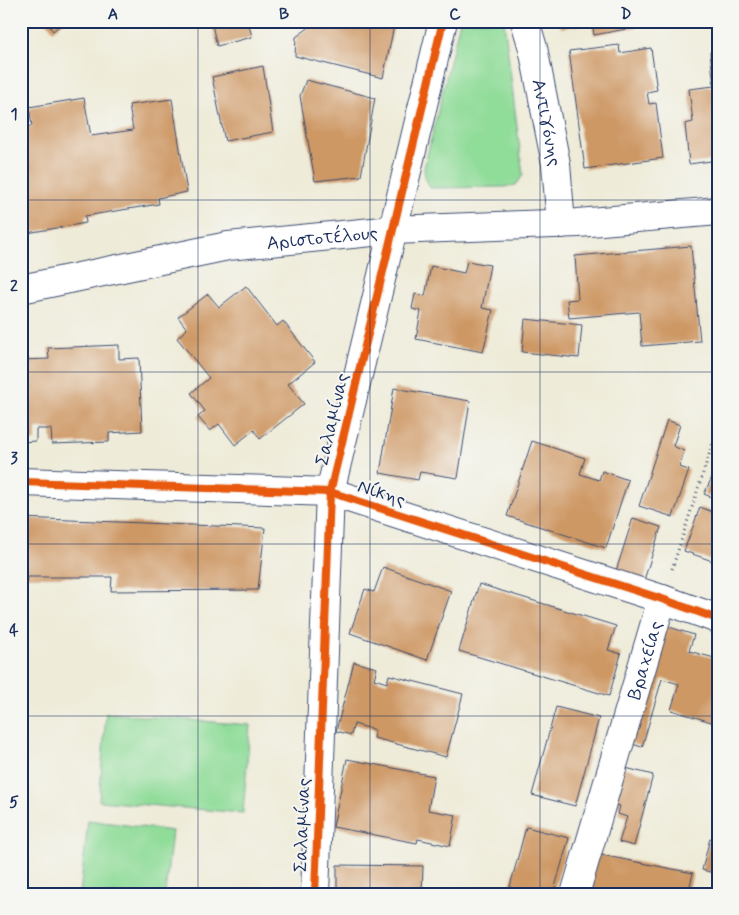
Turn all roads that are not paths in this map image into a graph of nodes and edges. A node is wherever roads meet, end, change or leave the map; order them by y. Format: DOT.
graph roads {
  1 [pos="442,21"];
  2 [pos="525,21"];
  3 [pos="718,211"];
  4 [pos="561,224"];
  5 [pos="393,230"];
  6 [pos="21,289"];
  7 [pos="21,482"];
  8 [pos="330,492"];
  9 [pos="662,598"];
  10 [pos="718,619"];
  11 [pos="315,894"];
  12 [pos="575,894"];
  1 -- 5 [label="street, Σαλαμίνας"];
  2 -- 4 [label="street, Αντιγόνης"];
  3 -- 4 [label="street, Αριστοτέλους"];
  4 -- 5 [label="street, Αριστοτέλους"];
  5 -- 6 [label="street, Αριστοτέλους"];
  5 -- 8 [label="street, Σαλαμίνας"];
  7 -- 8 [label="street, Νίκης"];
  8 -- 9 [label="street, Νίκης"];
  8 -- 11 [label="street, Σαλαμίνας"];
  9 -- 10 [label="street, Νίκης"];
  9 -- 12 [label="street, Βραχείας"];
}
